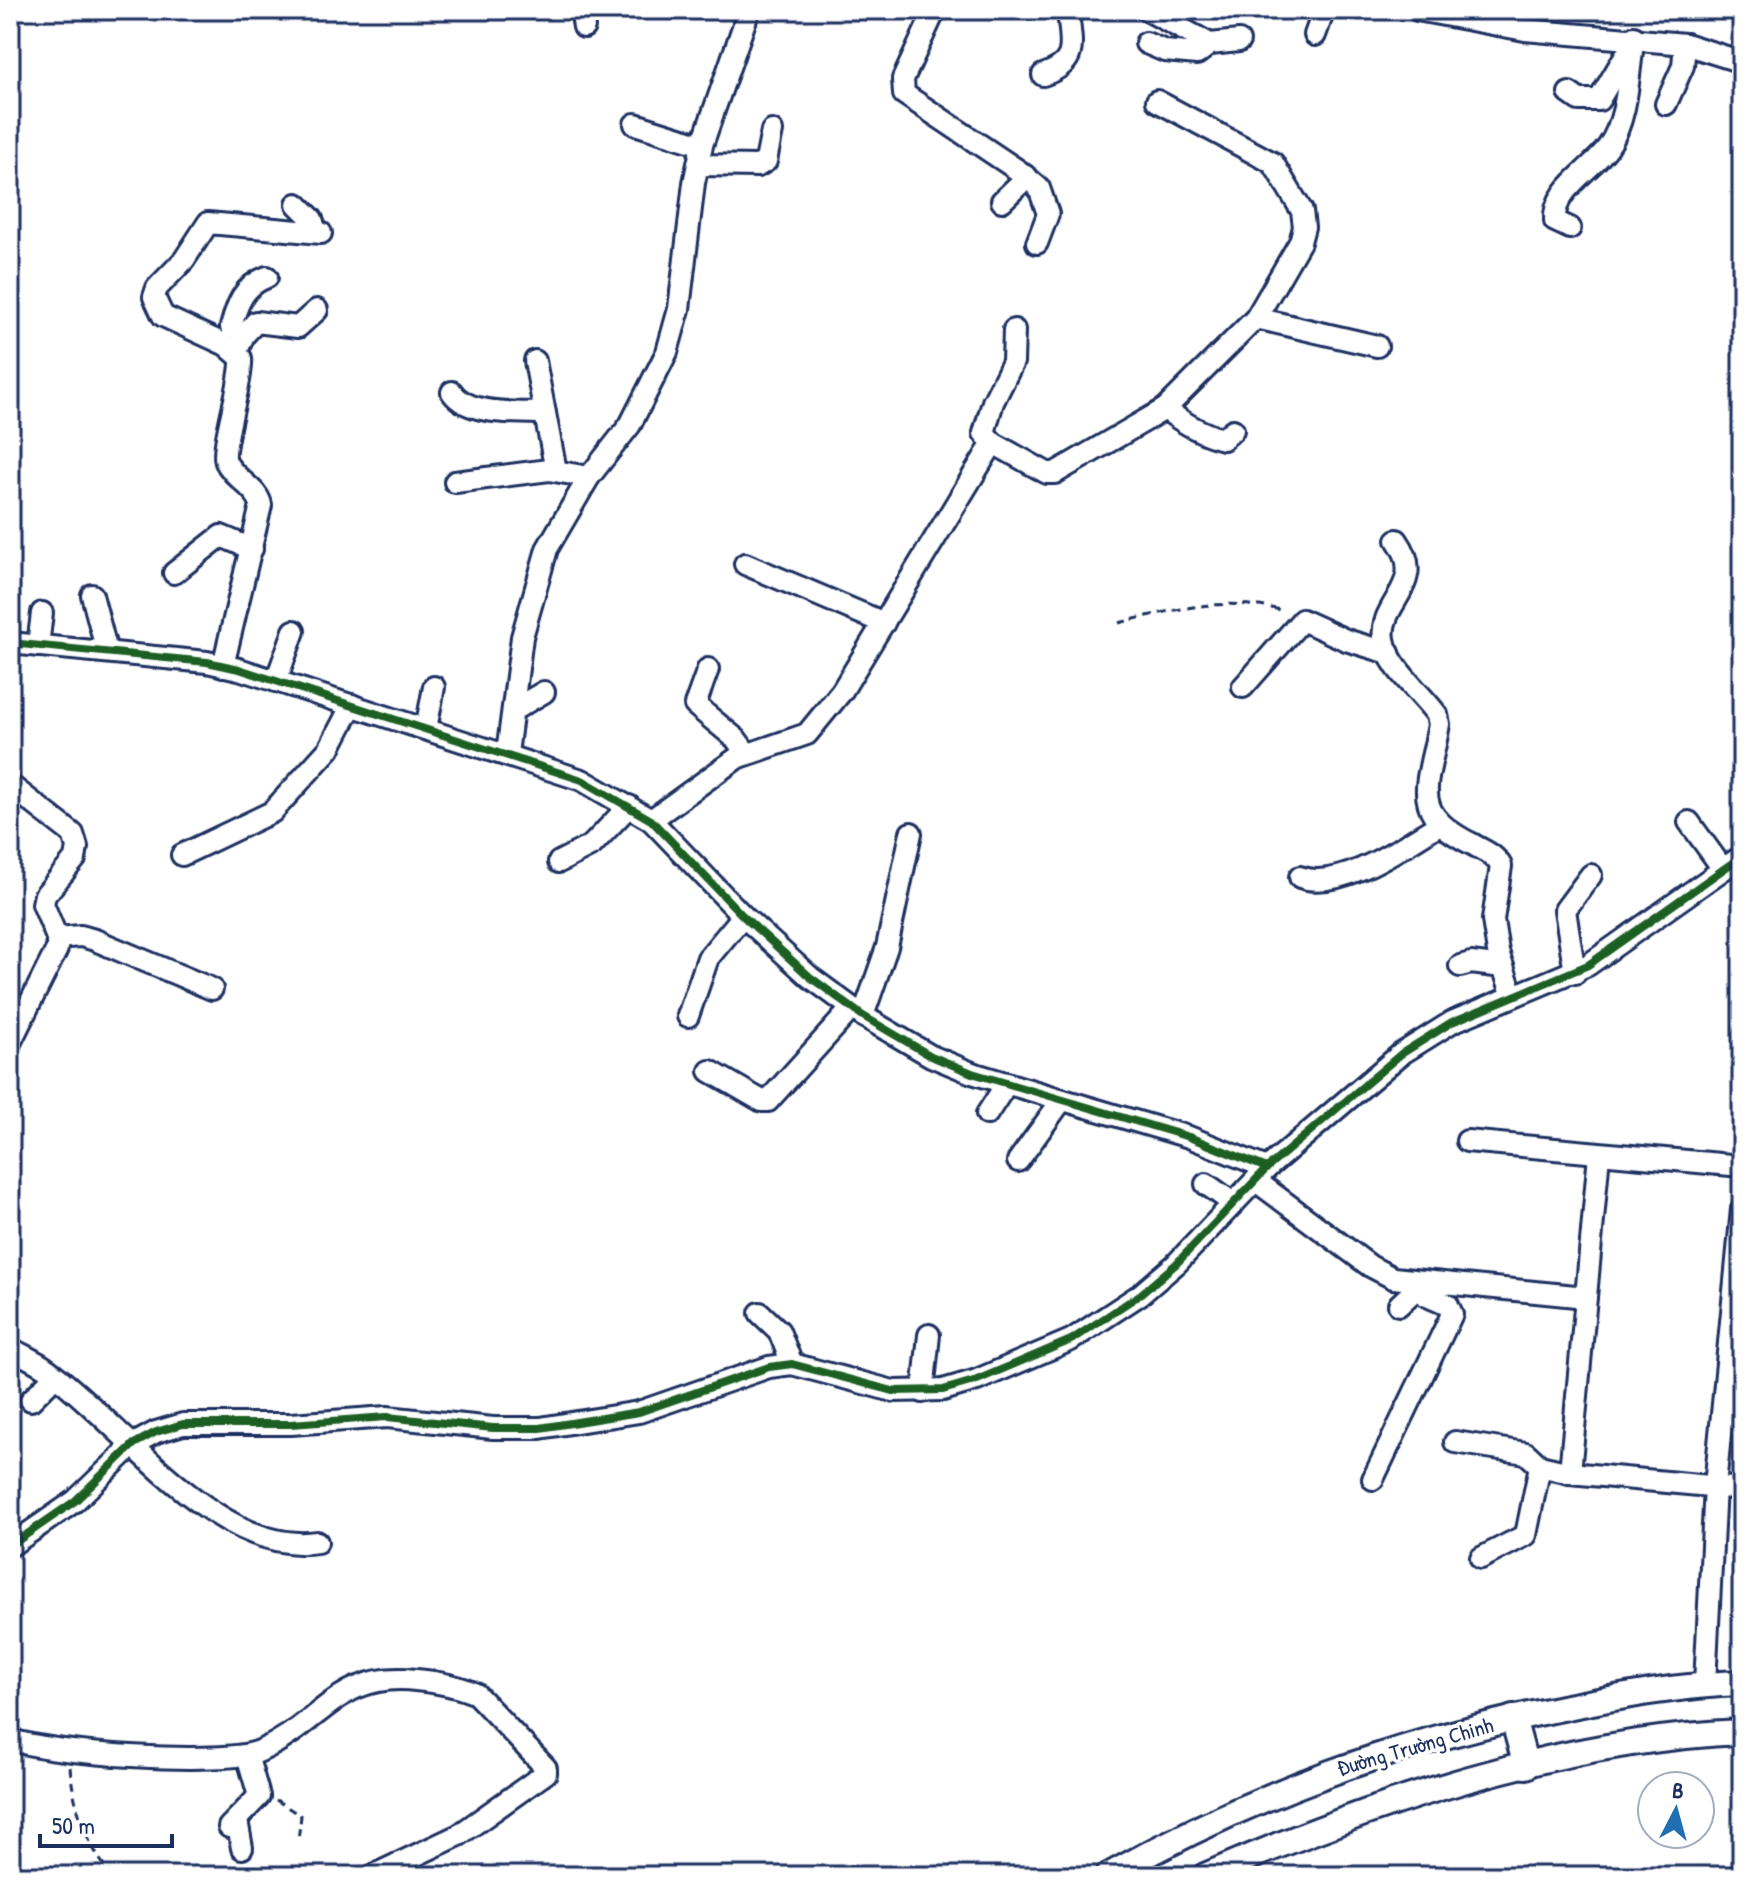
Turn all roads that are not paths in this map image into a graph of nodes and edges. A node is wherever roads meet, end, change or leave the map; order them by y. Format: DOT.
graph roads {
  1 [pos="749,10"];
  2 [pos="935,10"];
  3 [pos="1068,10"];
  4 [pos="1147,10"];
  5 [pos="1324,10"];
  6 [pos="1417,10"];
  7 [pos="1315,35"];
  8 [pos="1239,41"];
  9 [pos="1146,43"];
  10 [pos="1210,44"];
  11 [pos="1632,44"];
  12 [pos="1685,44"];
  13 [pos="1742,62"];
  14 [pos="1043,75"];
  15 [pos="1569,93"];
  16 [pos="1157,101"];
  17 [pos="1666,104"];
  18 [pos="635,124"];
  19 [pos="772,131"];
  20 [pos="700,155"];
  21 [pos="1027,177"];
  22 [pos="1002,201"];
  23 [pos="297,204"];
  24 [pos="1570,228"];
  25 [pos="1037,243"];
  26 [pos="267,277"];
  27 [pos="317,310"];
  28 [pos="1256,318"];
  29 [pos="1014,330"];
  30 [pos="231,340"];
  31 [pos="1377,346"];
  32 [pos="535,361"];
  33 [pos="452,392"];
  34 [pos="1165,409"];
  35 [pos="545,413"];
  36 [pos="1233,430"];
  37 [pos="993,443"];
  38 [pos="556,471"];
  39 [pos="589,477"];
  40 [pos="455,482"];
  41 [pos="1397,540"];
  42 [pos="252,549"];
  43 [pos="745,564"];
  44 [pos="174,573"];
  45 [pos="92,595"];
  46 [pos="42,613"];
  47 [pos="884,623"];
  48 [pos="294,631"];
  49 [pos="10,643"];
  50 [pos="38,646"];
  51 [pos="107,652"];
  52 [pos="1389,653"];
  53 [pos="223,666"];
  54 [pos="708,669"];
  55 [pos="276,681"];
  56 [pos="434,687"];
  57 [pos="1243,687"];
  58 [pos="544,692"];
  59 [pos="352,705"];
  60 [pos="515,709"];
  61 [pos="426,729"];
  62 [pos="507,754"];
  63 [pos="747,754"];
  64 [pos="10,785"];
  65 [pos="629,806"];
  66 [pos="651,820"];
  67 [pos="1689,822"];
  68 [pos="1438,825"];
  69 [pos="911,833"];
  70 [pos="182,855"];
  71 [pos="1742,856"];
  72 [pos="559,862"];
  73 [pos="1723,869"];
  74 [pos="1591,875"];
  75 [pos="1300,877"];
  76 [pos="743,916"];
  77 [pos="57,938"];
  78 [pos="1460,966"];
  79 [pos="1503,967"];
  80 [pos="1575,973"];
  81 [pos="212,989"];
  82 [pos="1513,996"];
  83 [pos="858,1012"];
  84 [pos="688,1016"];
  85 [pos="10,1043"];
  86 [pos="710,1071"];
  87 [pos="1007,1083"];
  88 [pos="1062,1100"];
  89 [pos="987,1114"];
  90 [pos="1467,1141"];
  91 [pos="1599,1154"];
  92 [pos="1018,1161"];
  93 [pos="1742,1166"];
  94 [pos="1262,1175"];
  95 [pos="1206,1184"];
  96 [pos="1233,1203"];
  97 [pos="1742,1209"];
  98 [pos="1413,1284"];
  99 [pos="1586,1297"];
  100 [pos="1399,1305"];
  101 [pos="760,1313"];
  102 [pos="929,1335"];
  103 [pos="10,1348"];
  104 [pos="792,1364"];
  105 [pos="55,1376"];
  106 [pos="923,1392"];
  107 [pos="31,1400"];
  108 [pos="1455,1442"];
  109 [pos="134,1444"];
  110 [pos="1540,1466"];
  111 [pos="1570,1473"];
  112 [pos="1373,1479"];
  113 [pos="1715,1486"];
  114 [pos="1742,1489"];
  115 [pos="317,1542"];
  116 [pos="10,1546"];
  117 [pos="1481,1558"];
  118 [pos="1742,1683"];
  119 [pos="1705,1684"];
  120 [pos="1513,1718"];
  121 [pos="1742,1732"];
  122 [pos="10,1739"];
  123 [pos="247,1755"];
  124 [pos="1526,1766"];
  125 [pos="242,1848"];
  126 [pos="372,1876"];
  127 [pos="1108,1876"];
  128 [pos="1205,1876"];
  1 -- 20 [label="street"];
  2 -- 21 [label="street"];
  3 -- 14 [label="street"];
  4 -- 10 [label="street"];
  5 -- 7 [label="street"];
  6 -- 11 [label="street"];
  8 -- 10 [label="street"];
  9 -- 10 [label="street"];
  11 -- 12 [label="street"];
  11 -- 15 [label="street"];
  11 -- 24 [label="street"];
  12 -- 13 [label="street"];
  12 -- 17 [label="street"];
  16 -- 28 [label="street"];
  18 -- 20 [label="street"];
  19 -- 20 [label="street"];
  20 -- 39 [label="street"];
  21 -- 22 [label="street"];
  21 -- 25 [label="street"];
  23 -- 30 [label="street"];
  26 -- 30 [label="street"];
  27 -- 30 [label="street"];
  28 -- 31 [label="street"];
  28 -- 34 [label="street"];
  29 -- 37 [label="street"];
  30 -- 42 [label="street"];
  32 -- 35 [label="street"];
  33 -- 35 [label="street"];
  34 -- 36 [label="street"];
  34 -- 37 [label="street"];
  35 -- 38 [label="street"];
  37 -- 47 [label="street"];
  38 -- 39 [label="street"];
  38 -- 40 [label="street"];
  39 -- 60 [label="street"];
  41 -- 52 [label="street"];
  42 -- 44 [label="street"];
  42 -- 53 [label="street"];
  43 -- 47 [label="street"];
  45 -- 51 [label="street"];
  46 -- 50 [label="street"];
  47 -- 63 [label="street"];
  48 -- 55 [label="street"];
  49 -- 50 [label="street"];
  50 -- 51 [label="street"];
  51 -- 53 [label="street"];
  52 -- 57 [label="street"];
  52 -- 68 [label="street"];
  53 -- 55 [label="street"];
  54 -- 63 [label="street"];
  55 -- 59 [label="street"];
  56 -- 61 [label="street"];
  58 -- 60 [label="street"];
  59 -- 61 [label="street"];
  59 -- 70 [label="street"];
  60 -- 62 [label="street"];
  61 -- 62 [label="street"];
  62 -- 65 [label="street"];
  63 -- 66 [label="street"];
  64 -- 77 [label="street"];
  65 -- 66 [label="street"];
  65 -- 72 [label="street"];
  66 -- 76 [label="street"];
  67 -- 73 [label="street"];
  68 -- 75 [label="street"];
  68 -- 79 [label="street"];
  69 -- 83 [label="street"];
  71 -- 73 [label="street"];
  73 -- 80 [label="street"];
  74 -- 80 [label="street"];
  76 -- 83 [label="street"];
  76 -- 84 [label="street"];
  77 -- 81 [label="street"];
  77 -- 85 [label="street"];
  78 -- 79 [label="street"];
  79 -- 82 [label="street"];
  80 -- 82 [label="street"];
  82 -- 94 [label="street"];
  83 -- 86 [label="street"];
  83 -- 87 [label="street"];
  87 -- 88 [label="street"];
  87 -- 89 [label="street"];
  88 -- 92 [label="street"];
  88 -- 94 [label="street"];
  90 -- 91 [label="street"];
  91 -- 93 [label="street"];
  91 -- 99 [label="street"];
  94 -- 96 [label="street"];
  94 -- 98 [label="street"];
  95 -- 96 [label="street"];
  96 -- 106 [label="street"];
  97 -- 113 [label="street"];
  98 -- 99 [label="street"];
  98 -- 100 [label="street"];
  98 -- 112 [label="street"];
  99 -- 111 [label="street"];
  101 -- 104 [label="street"];
  102 -- 106 [label="street"];
  103 -- 105 [label="street"];
  104 -- 106 [label="street"];
  104 -- 109 [label="street"];
  105 -- 107 [label="street"];
  105 -- 109 [label="street"];
  108 -- 110 [label="street"];
  109 -- 115 [label="street"];
  109 -- 116 [label="street"];
  110 -- 111 [label="street"];
  110 -- 117 [label="street"];
  111 -- 113 [label="street"];
  113 -- 114 [label="street"];
  113 -- 119 [label="street"];
  118 -- 119 [label="main road, Đường Trường Chinh"];
  119 -- 120 [label="main road, Đường Trường Chinh"];
  120 -- 124 [label="main road"];
  120 -- 127 [label="main road, Đường Trường Chinh"];
  121 -- 124 [label="main road"];
  122 -- 123 [label="street"];
  123 -- 125 [label="street"];
  123 -- 126 [label="street"];
  124 -- 128 [label="main road"];
}
